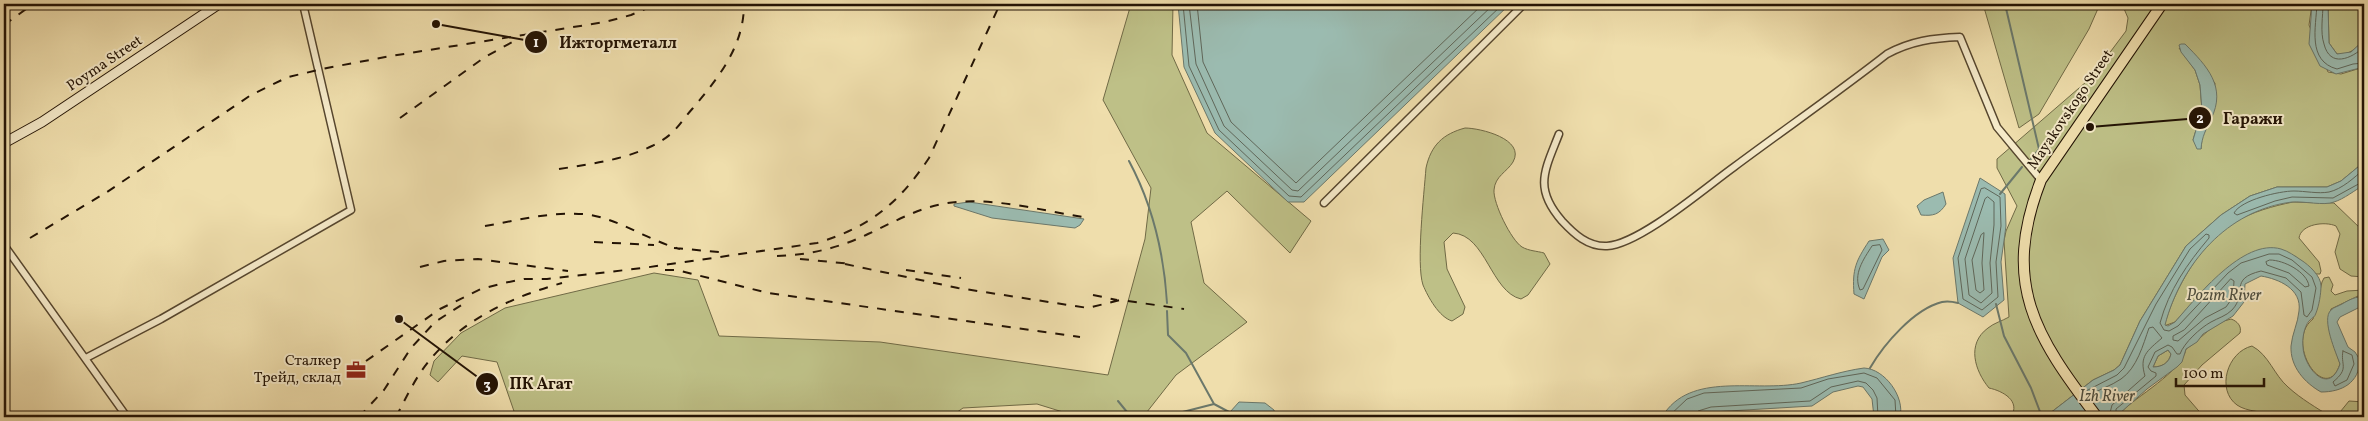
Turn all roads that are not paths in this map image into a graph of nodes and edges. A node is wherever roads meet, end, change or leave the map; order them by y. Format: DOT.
graph roads {
  1 [pos="219,4"];
  2 [pos="303,4"];
  3 [pos="1524,4"];
  4 [pos="2162,4"];
  5 [pos="1559,134"];
  6 [pos="4,143"];
  7 [pos="2041,180"];
  8 [pos="1324,203"];
  9 [pos="4,245"];
  10 [pos="86,358"];
  11 [pos="127,417"];
  12 [pos="2096,417"];
  1 -- 6 [label="main road, Poyma Street"];
  2 -- 10 [label="street"];
  3 -- 8 [label="street"];
  4 -- 7 [label="main road, Mayakovskogo Street"];
  5 -- 7 [label="street"];
  7 -- 12 [label="main road, Mayakovskogo Street"];
  9 -- 10 [label="street"];
  10 -- 11 [label="street"];
}
